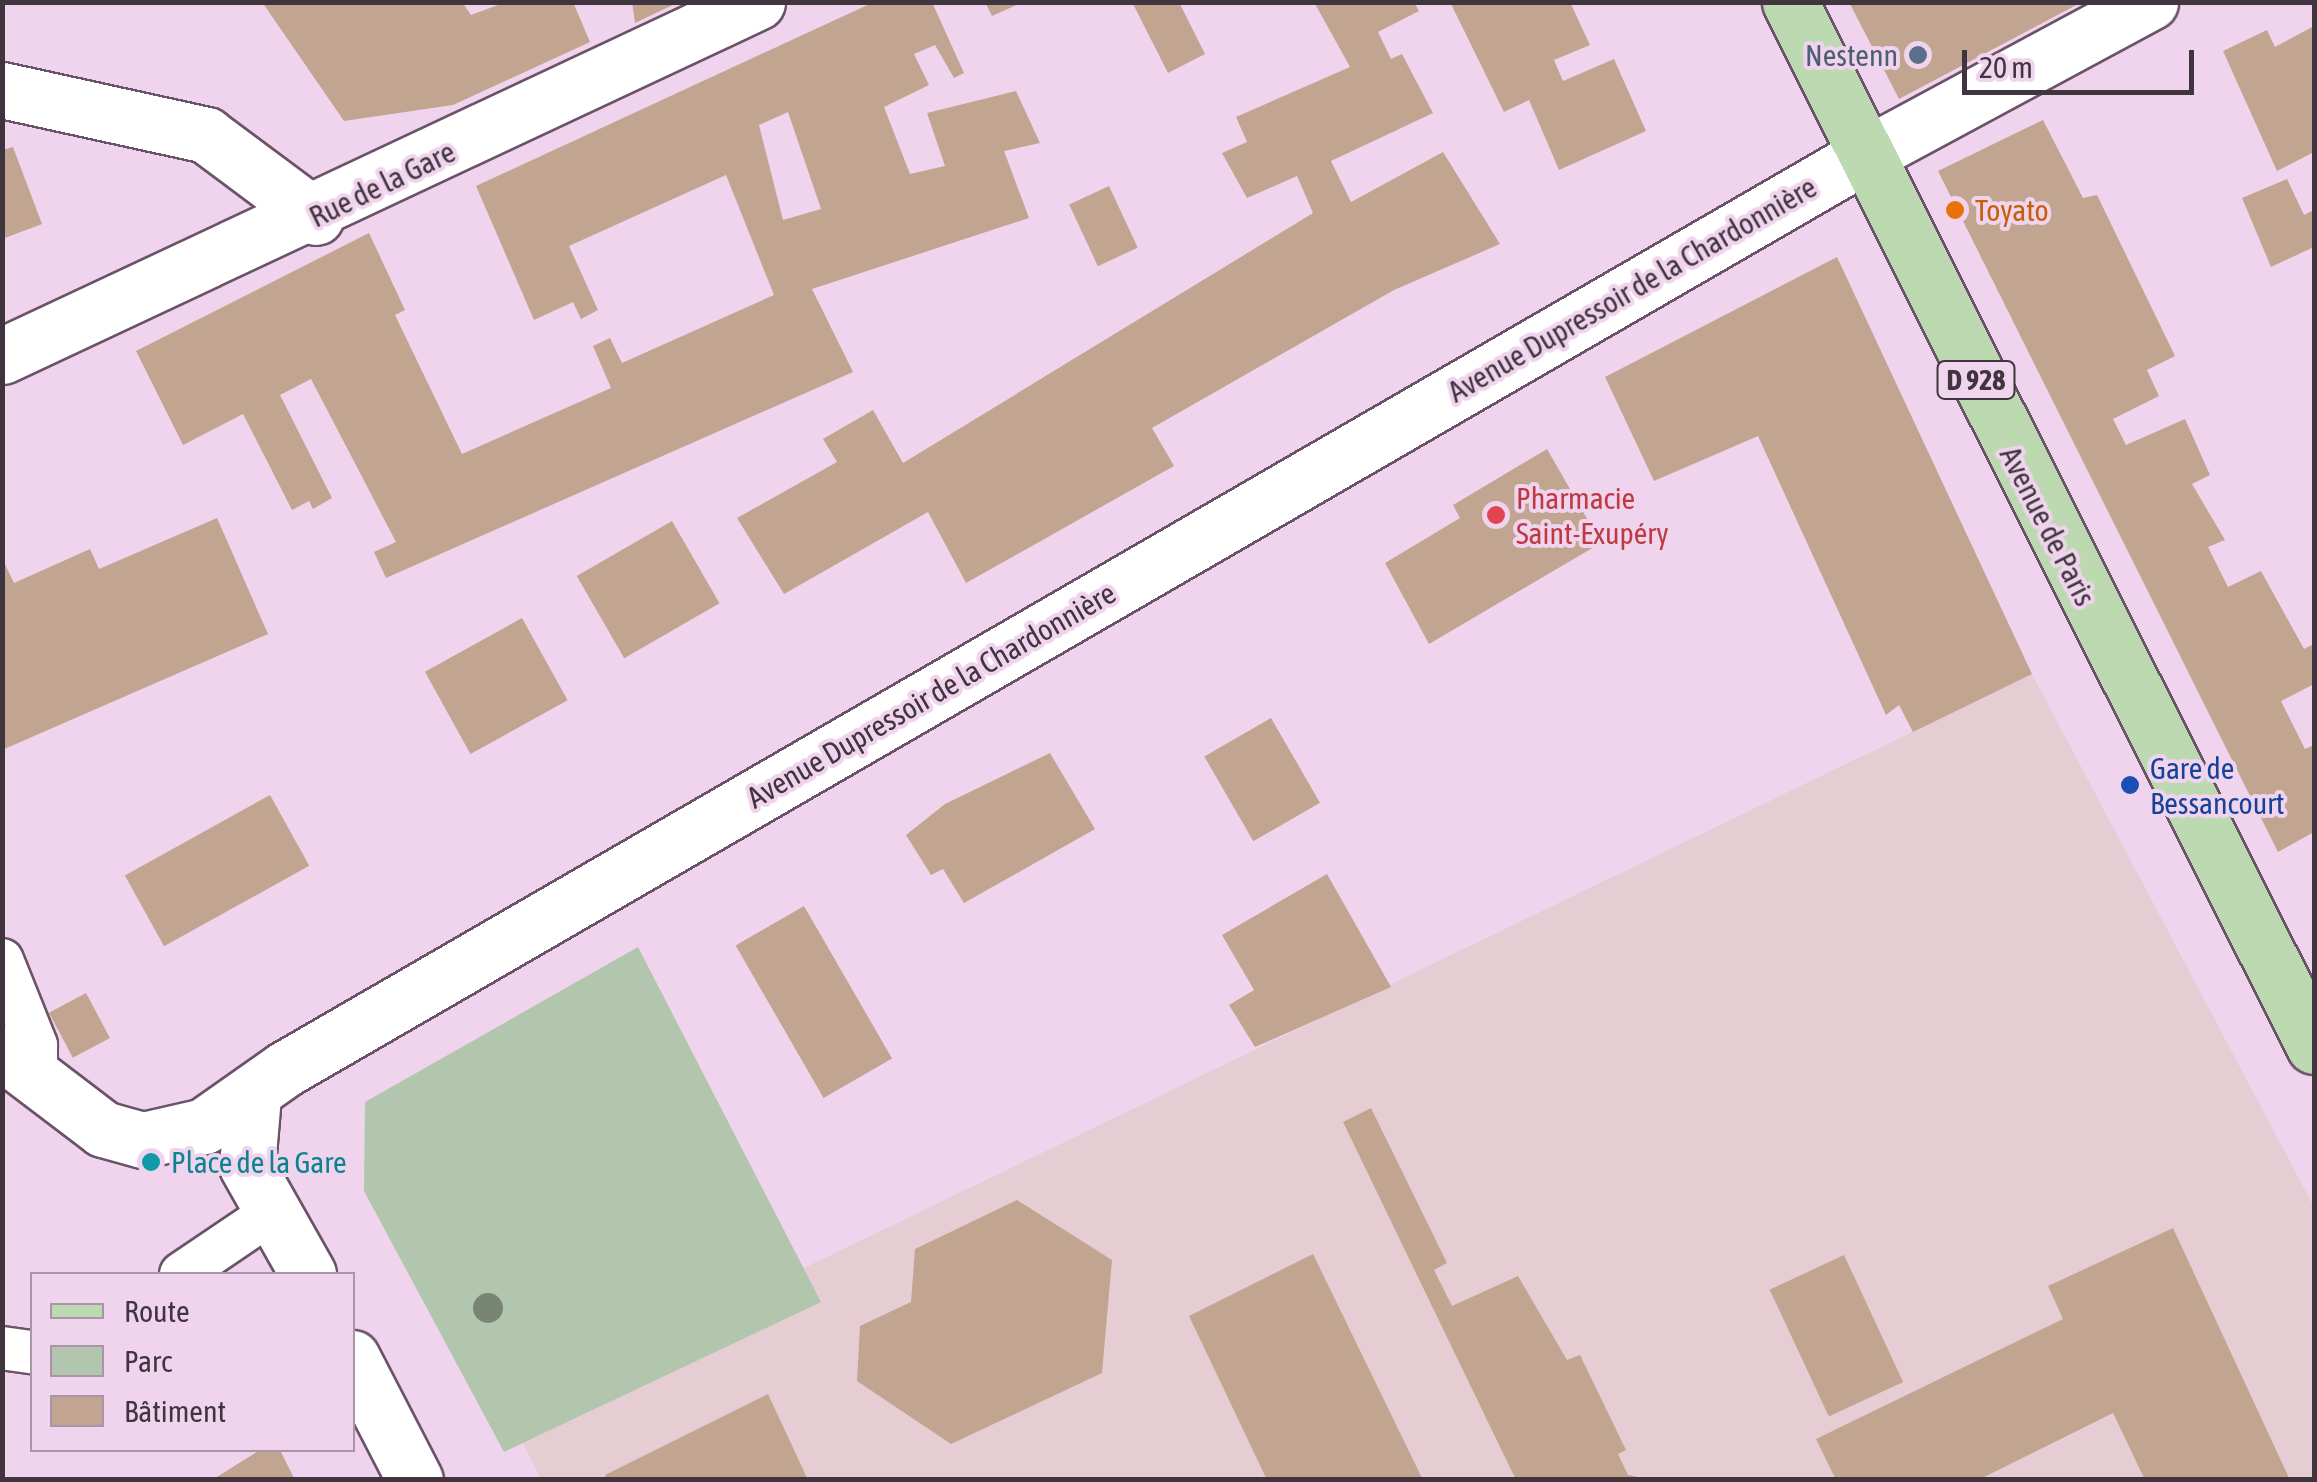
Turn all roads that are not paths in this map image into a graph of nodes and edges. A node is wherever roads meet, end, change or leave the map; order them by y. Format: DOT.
graph roads {
  1 [pos="758,2"];
  2 [pos="1790,2"];
  3 [pos="2150,2"];
  4 [pos="2,90"];
  5 [pos="1864,156"];
  6 [pos="316,216"];
  7 [pos="2,356"];
  8 [pos="2,960"];
  9 [pos="2314,1046"];
  10 [pos="19,1064"];
  11 [pos="253,1096"];
  12 [pos="271,1213"];
  13 [pos="184,1272"];
  14 [pos="307,1272"];
  15 [pos="2,1348"];
  16 [pos="30,1352"];
  17 [pos="355,1364"];
  18 [pos="415,1480"];
  1 -- 6 [label="main road, Rue de la Gare"];
  2 -- 5 [label="main road, Avenue de Paris / D 928"];
  3 -- 5 [label="main road, Avenue Dupressoir de la Chardonnière"];
  4 -- 6 [label="main road"];
  5 -- 9 [label="main road, Avenue de Paris / D 928"];
  5 -- 11 [label="main road, Avenue Dupressoir de la Chardonnière"];
  6 -- 7 [label="main road, Rue de la Gare"];
  8 -- 10 [label="lane"];
  10 -- 11 [label="main road, Avenue Dupressoir de la Chardonnière"];
  11 -- 12 [label="main road"];
  12 -- 13 [label="lane"];
  12 -- 14 [label="main road"];
  15 -- 16 [label="lane"];
  17 -- 18 [label="main road"];
}
